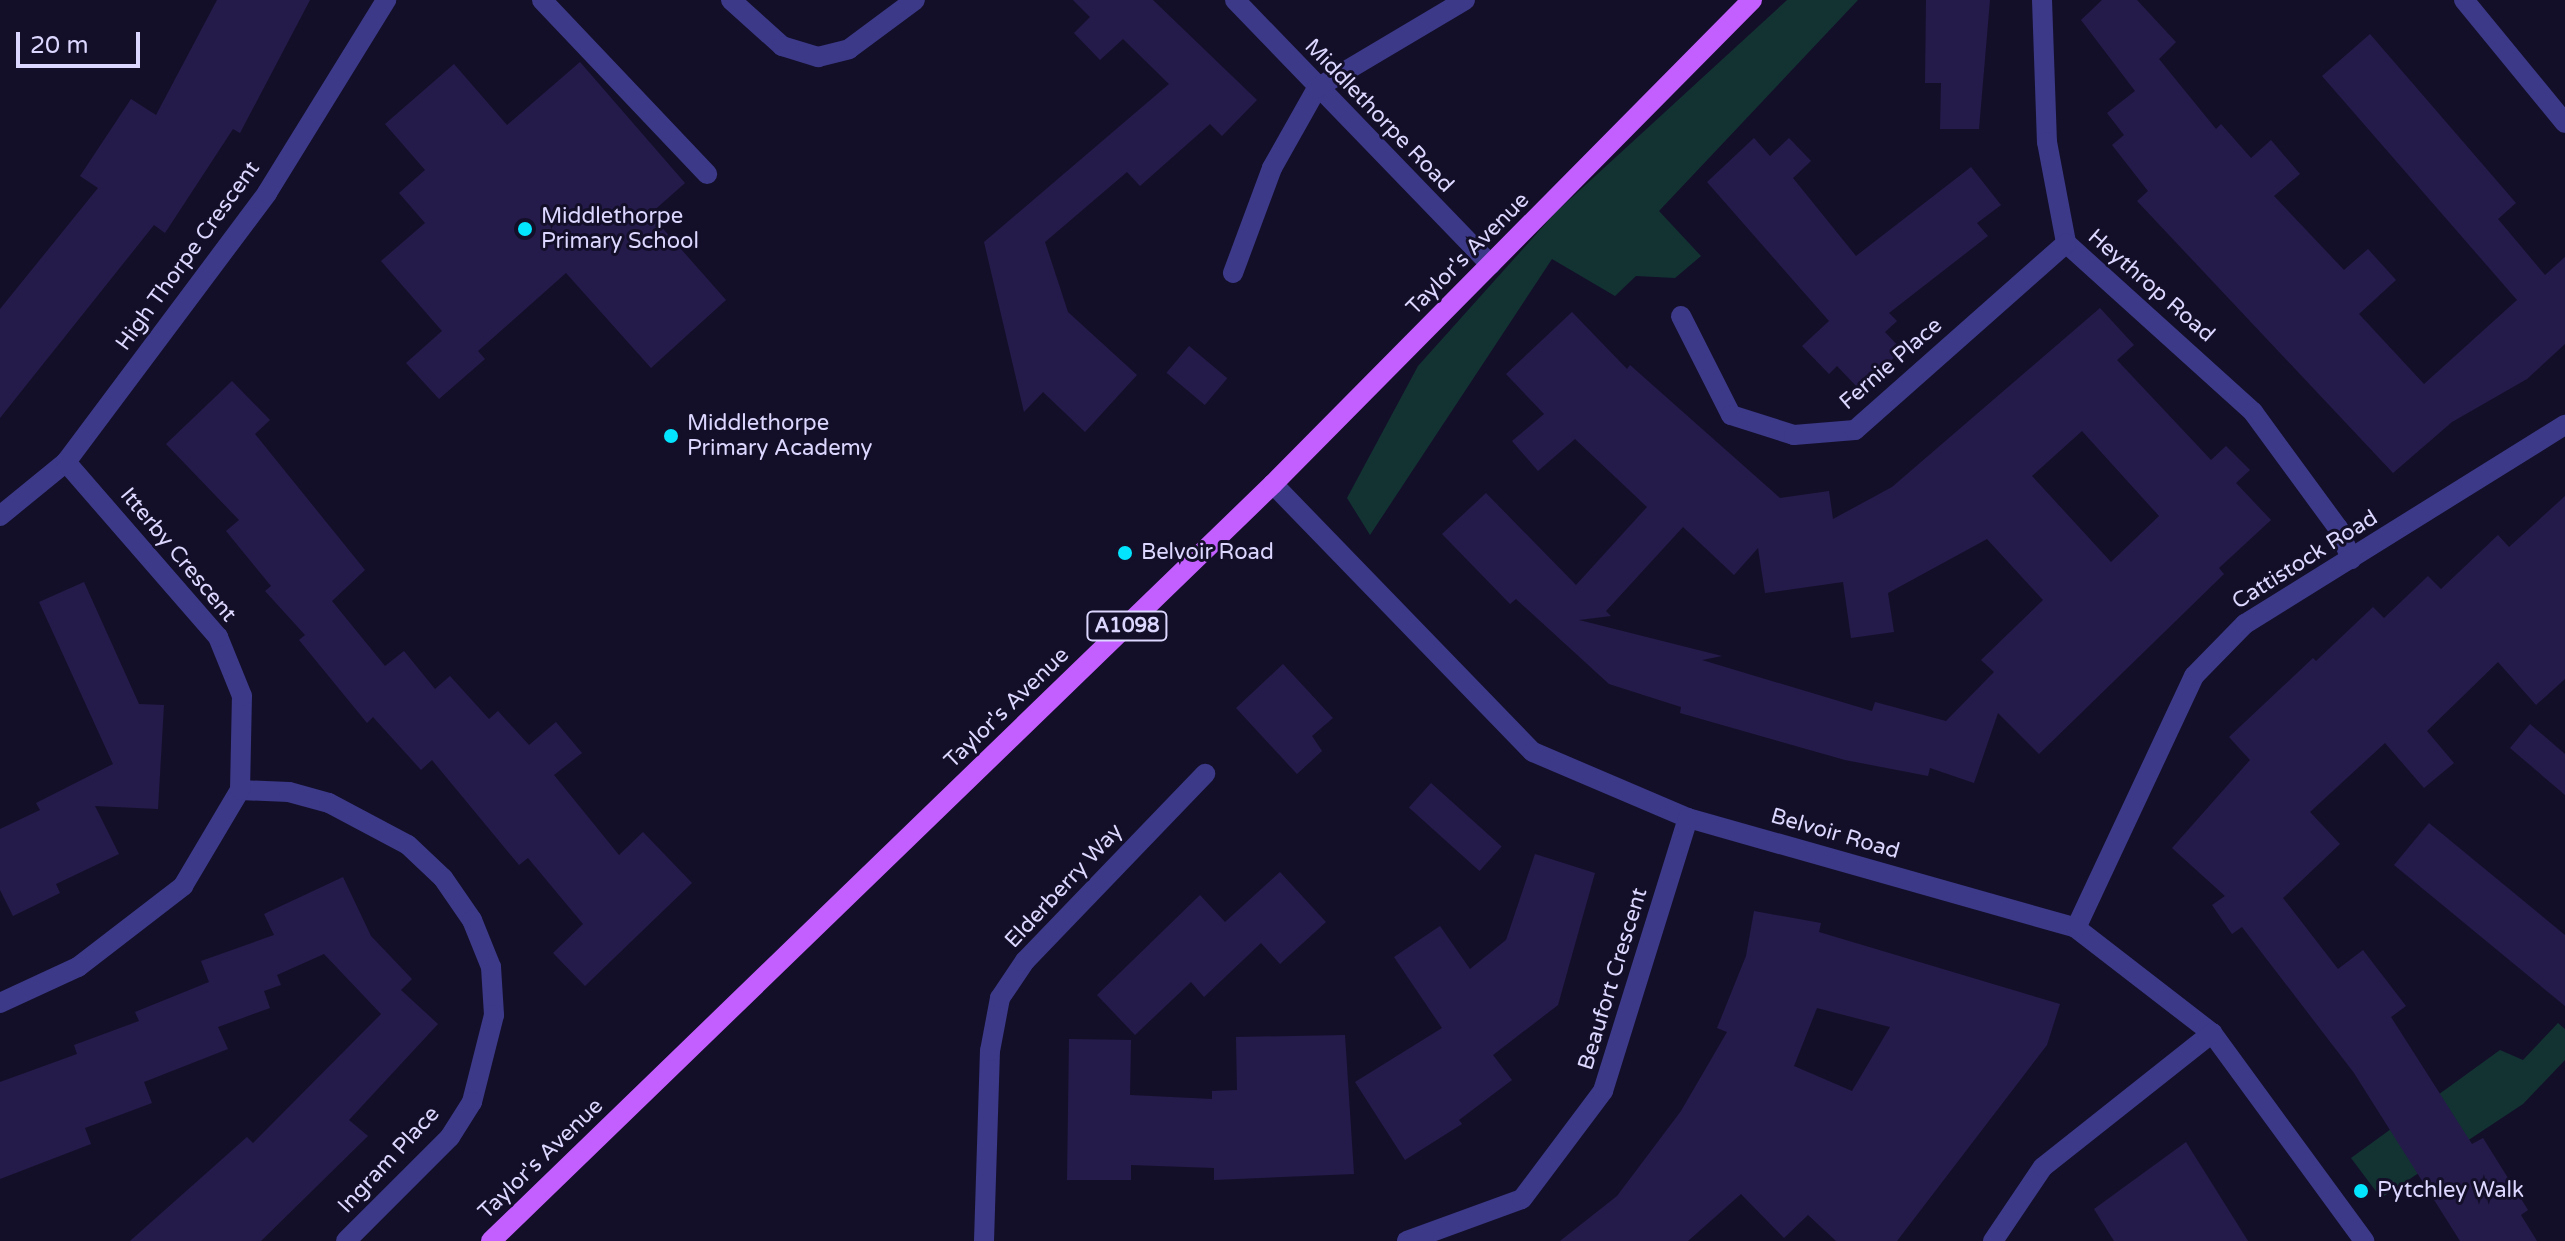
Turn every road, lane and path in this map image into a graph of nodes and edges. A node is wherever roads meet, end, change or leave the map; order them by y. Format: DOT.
graph roads {
  1 [pos="386,0"];
  2 [pos="542,0"];
  3 [pos="731,0"];
  4 [pos="915,0"];
  5 [pos="1235,0"];
  6 [pos="1465,0"];
  7 [pos="1752,0"];
  8 [pos="2042,0"];
  9 [pos="2464,0"];
  10 [pos="1317,88"];
  11 [pos="2565,123"];
  12 [pos="707,174"];
  13 [pos="2066,243"];
  14 [pos="1491,265"];
  15 [pos="1233,273"];
  16 [pos="1681,316"];
  17 [pos="2565,425"];
  18 [pos="66,462"];
  19 [pos="1273,484"];
  20 [pos="0,516"];
  21 [pos="2351,559"];
  22 [pos="1205,774"];
  23 [pos="240,790"];
  24 [pos="1688,818"];
  25 [pos="2076,928"];
  26 [pos="0,1003"];
  27 [pos="2212,1033"];
  28 [pos="346,1241"];
  29 [pos="491,1241"];
  30 [pos="984,1241"];
  31 [pos="1407,1241"];
  32 [pos="1993,1241"];
  33 [pos="2364,1241"];
  1 -- 18 [label="street, High Thorpe Crescent"];
  2 -- 12 [label="street"];
  3 -- 4 [label="street"];
  5 -- 10 [label="street, Middlethorpe Road"];
  6 -- 10 [label="street"];
  7 -- 14 [label="main road, Taylor's Avenue / A1098"];
  8 -- 13 [label="street, Heythrop Road"];
  9 -- 11 [label="street"];
  10 -- 14 [label="street, Middlethorpe Road"];
  10 -- 15 [label="street"];
  13 -- 16 [label="street, Fernie Place"];
  13 -- 21 [label="street, Heythrop Road"];
  14 -- 19 [label="main road, Taylor's Avenue / A1098"];
  17 -- 21 [label="street, Cattistock Road"];
  18 -- 20 [label="street, High Thorpe Crescent"];
  18 -- 23 [label="street, Itterby Crescent"];
  19 -- 24 [label="street, Belvoir Road"];
  19 -- 29 [label="main road, Taylor's Avenue / A1098"];
  21 -- 25 [label="street, Cattistock Road"];
  22 -- 30 [label="street, Elderberry Way"];
  23 -- 26 [label="street, Itterby Crescent"];
  23 -- 28 [label="street, Ingram Place"];
  24 -- 25 [label="street, Belvoir Road"];
  24 -- 31 [label="street, Beaufort Crescent"];
  25 -- 27 [label="street, Belvoir Road"];
  27 -- 32 [label="street"];
  27 -- 33 [label="street, Belvoir Road"];
}
